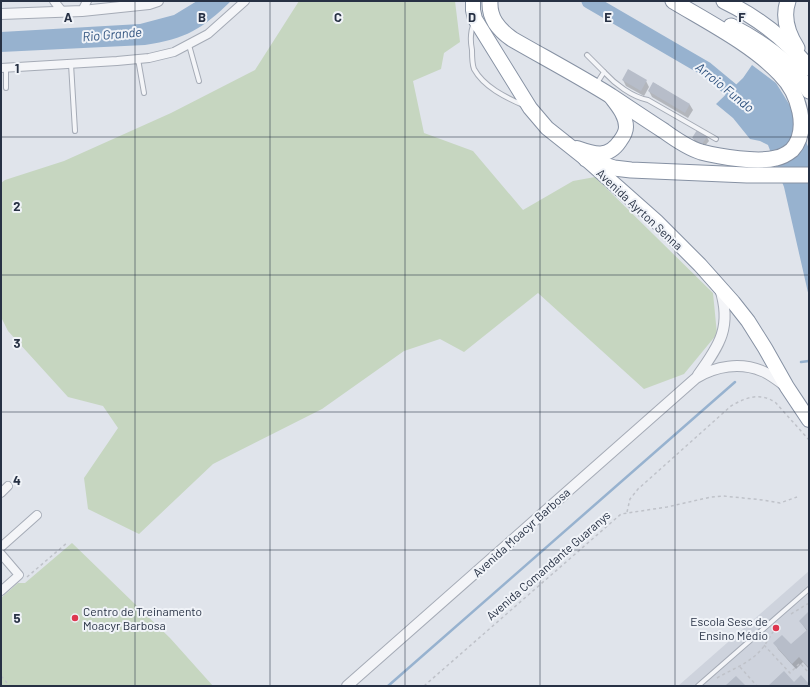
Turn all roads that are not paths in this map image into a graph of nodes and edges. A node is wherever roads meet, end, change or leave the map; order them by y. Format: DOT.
graph roads {
  1 [pos="54,1"];
  2 [pos="87,1"];
  3 [pos="158,1"];
  4 [pos="245,1"];
  5 [pos="473,1"];
  6 [pos="673,1"];
  7 [pos="677,1"];
  8 [pos="724,1"];
  9 [pos="788,1"];
  10 [pos="490,6"];
  11 [pos="62,11"];
  12 [pos="82,11"];
  13 [pos="1,14"];
  14 [pos="475,19"];
  15 [pos="189,45"];
  16 [pos="587,55"];
  17 [pos="138,59"];
  18 [pos="71,64"];
  19 [pos="807,66"];
  20 [pos="3,68"];
  21 [pos="604,72"];
  22 [pos="199,81"];
  23 [pos="595,87"];
  24 [pos="6,88"];
  25 [pos="809,91"];
  26 [pos="144,93"];
  27 [pos="611,96"];
  28 [pos="530,108"];
  29 [pos="75,132"];
  30 [pos="716,139"];
  31 [pos="567,144"];
  32 [pos="586,159"];
  33 [pos="809,175"];
  34 [pos="719,287"];
  35 [pos="696,378"];
  36 [pos="787,387"];
  37 [pos="809,420"];
  38 [pos="8,486"];
  39 [pos="1,493"];
  40 [pos="37,515"];
  41 [pos="1,547"];
  42 [pos="1,554"];
  43 [pos="809,589"];
  44 [pos="1,591"];
  45 [pos="347,686"];
  46 [pos="698,686"];
  1 -- 11 [label="street"];
  2 -- 12 [label="street"];
  3 -- 12 [label="street"];
  4 -- 15 [label="street"];
  5 -- 14 [label="highway, Avenida Ayrton Senna"];
  6 -- 27 [label="highway"];
  7 -- 25 [label="highway"];
  8 -- 19 [label="highway"];
  9 -- 19 [label="highway"];
  10 -- 23 [label="highway"];
  11 -- 12 [label="street"];
  11 -- 13 [label="street"];
  14 -- 28 [label="highway, Avenida Ayrton Senna"];
  14 -- 28 [label="lane"];
  15 -- 17 [label="street"];
  15 -- 22 [label="lane"];
  16 -- 21 [label="lane"];
  17 -- 18 [label="street"];
  17 -- 26 [label="lane"];
  18 -- 20 [label="street"];
  18 -- 29 [label="lane"];
  20 -- 24 [label="lane"];
  21 -- 23 [label="lane"];
  21 -- 30 [label="lane"];
  23 -- 27 [label="highway"];
  27 -- 31 [label="highway"];
  28 -- 31 [label="highway, Avenida Ayrton Senna"];
  31 -- 32 [label="highway, Avenida Ayrton Senna"];
  32 -- 33 [label="highway"];
  32 -- 34 [label="highway, Avenida Ayrton Senna"];
  34 -- 35 [label="street, Avenida Moacyr Barbosa"];
  34 -- 36 [label="highway, Avenida Ayrton Senna"];
  35 -- 36 [label="street, Avenida Moacyr Barbosa"];
  35 -- 45 [label="street, Avenida Moacyr Barbosa"];
  36 -- 37 [label="highway, Avenida Ayrton Senna"];
  38 -- 39 [label="street"];
  40 -- 41 [label="street"];
  42 -- 44 [label="street"];
  43 -- 46 [label="lane"];
}
